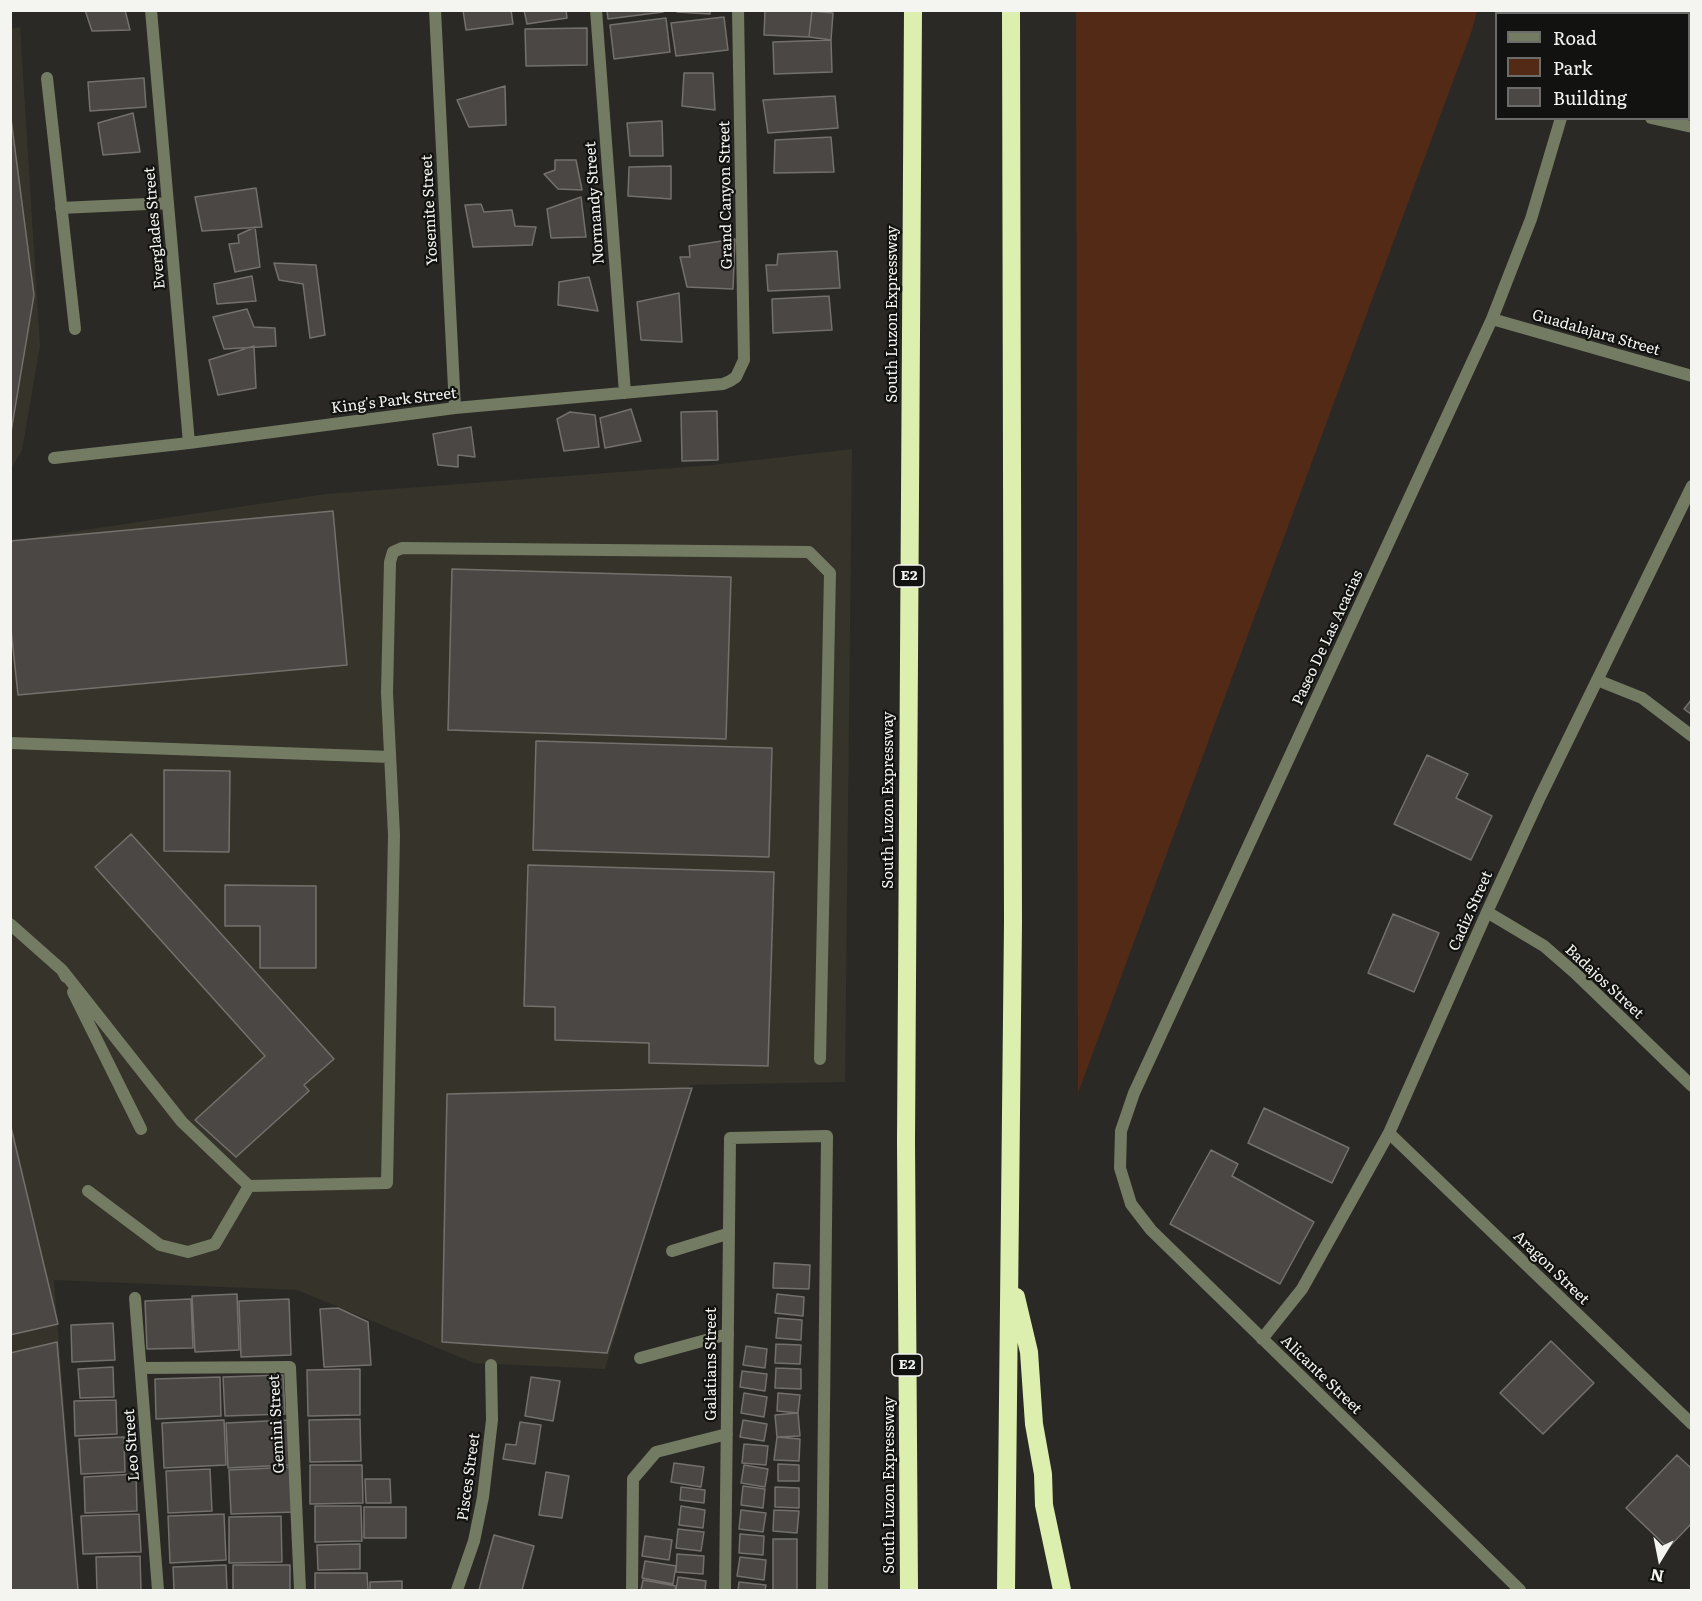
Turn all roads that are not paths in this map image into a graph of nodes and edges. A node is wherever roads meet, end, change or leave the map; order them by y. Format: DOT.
graph roads {
  1 [pos="151,10"];
  2 [pos="435,10"];
  3 [pos="596,10"];
  4 [pos="738,10"];
  5 [pos="913,10"];
  6 [pos="1011,10"];
  7 [pos="47,78"];
  8 [pos="1560,120"];
  9 [pos="1660,120"];
  10 [pos="1692,127"];
  11 [pos="168,202"];
  12 [pos="61,208"];
  13 [pos="1492,319"];
  14 [pos="75,329"];
  15 [pos="1692,376"];
  16 [pos="736,377"];
  17 [pos="625,393"];
  18 [pos="455,408"];
  19 [pos="189,443"];
  20 [pos="54,458"];
  21 [pos="1692,486"];
  22 [pos="1596,680"];
  23 [pos="1692,736"];
  24 [pos="10,743"];
  25 [pos="390,758"];
  26 [pos="1487,912"];
  27 [pos="10,924"];
  28 [pos="62,970"];
  29 [pos="820,1059"];
  30 [pos="1692,1086"];
  31 [pos="141,1129"];
  32 [pos="1389,1133"];
  33 [pos="1120,1168"];
  34 [pos="249,1186"];
  35 [pos="88,1191"];
  36 [pos="727,1234"];
  37 [pos="672,1251"];
  38 [pos="1010,1269"];
  39 [pos="135,1298"];
  40 [pos="728,1334"];
  41 [pos="1262,1338"];
  42 [pos="640,1358"];
  43 [pos="491,1365"];
  44 [pos="141,1368"];
  45 [pos="1692,1424"];
  46 [pos="727,1434"];
  47 [pos="158,1590"];
  48 [pos="300,1590"];
  49 [pos="457,1590"];
  50 [pos="632,1590"];
  51 [pos="725,1590"];
  52 [pos="822,1590"];
  53 [pos="909,1590"];
  54 [pos="1006,1590"];
  55 [pos="1062,1590"];
  56 [pos="1520,1590"];
  1 -- 11 [label="street, Everglades Street"];
  2 -- 18 [label="street, Yosemite Street"];
  3 -- 17 [label="street, Normandy Street"];
  4 -- 16 [label="street, Grand Canyon Street"];
  5 -- 53 [label="highway, South Luzon Expressway / E2"];
  6 -- 38 [label="highway"];
  7 -- 12 [label="street"];
  8 -- 13 [label="street, Paseo De Las Acacias"];
  9 -- 10 [label="street"];
  11 -- 12 [label="street"];
  11 -- 19 [label="street, Everglades Street"];
  12 -- 14 [label="street"];
  13 -- 15 [label="street, Guadalajara Street"];
  13 -- 33 [label="street, Paseo De Las Acacias"];
  16 -- 17 [label="street, King's Park Street"];
  17 -- 18 [label="street, King's Park Street"];
  18 -- 19 [label="street, King's Park Street"];
  19 -- 20 [label="street, King's Park Street"];
  21 -- 22 [label="street, Cadiz Street"];
  22 -- 23 [label="street"];
  22 -- 26 [label="street, Cadiz Street"];
  24 -- 25 [label="street"];
  25 -- 29 [label="street"];
  25 -- 34 [label="street"];
  26 -- 30 [label="street, Badajos Street"];
  26 -- 32 [label="street, Cadiz Street"];
  27 -- 28 [label="street"];
  28 -- 31 [label="street"];
  28 -- 34 [label="street"];
  32 -- 41 [label="street, Cadiz Street"];
  32 -- 45 [label="street, Aragon Street"];
  33 -- 41 [label="street, Alicante Street"];
  34 -- 35 [label="street"];
  36 -- 37 [label="street"];
  36 -- 40 [label="street, Galatians Street"];
  36 -- 52 [label="street, Galatians Street"];
  38 -- 54 [label="highway"];
  38 -- 55 [label="highway"];
  39 -- 44 [label="street, Leo Street"];
  40 -- 42 [label="street"];
  40 -- 46 [label="street, Galatians Street"];
  41 -- 56 [label="street, Alicante Street"];
  43 -- 49 [label="street, Pisces Street"];
  44 -- 47 [label="street, Leo Street"];
  44 -- 48 [label="street, Gemini Street"];
  46 -- 50 [label="street"];
  46 -- 51 [label="street, Galatians Street"];
}
